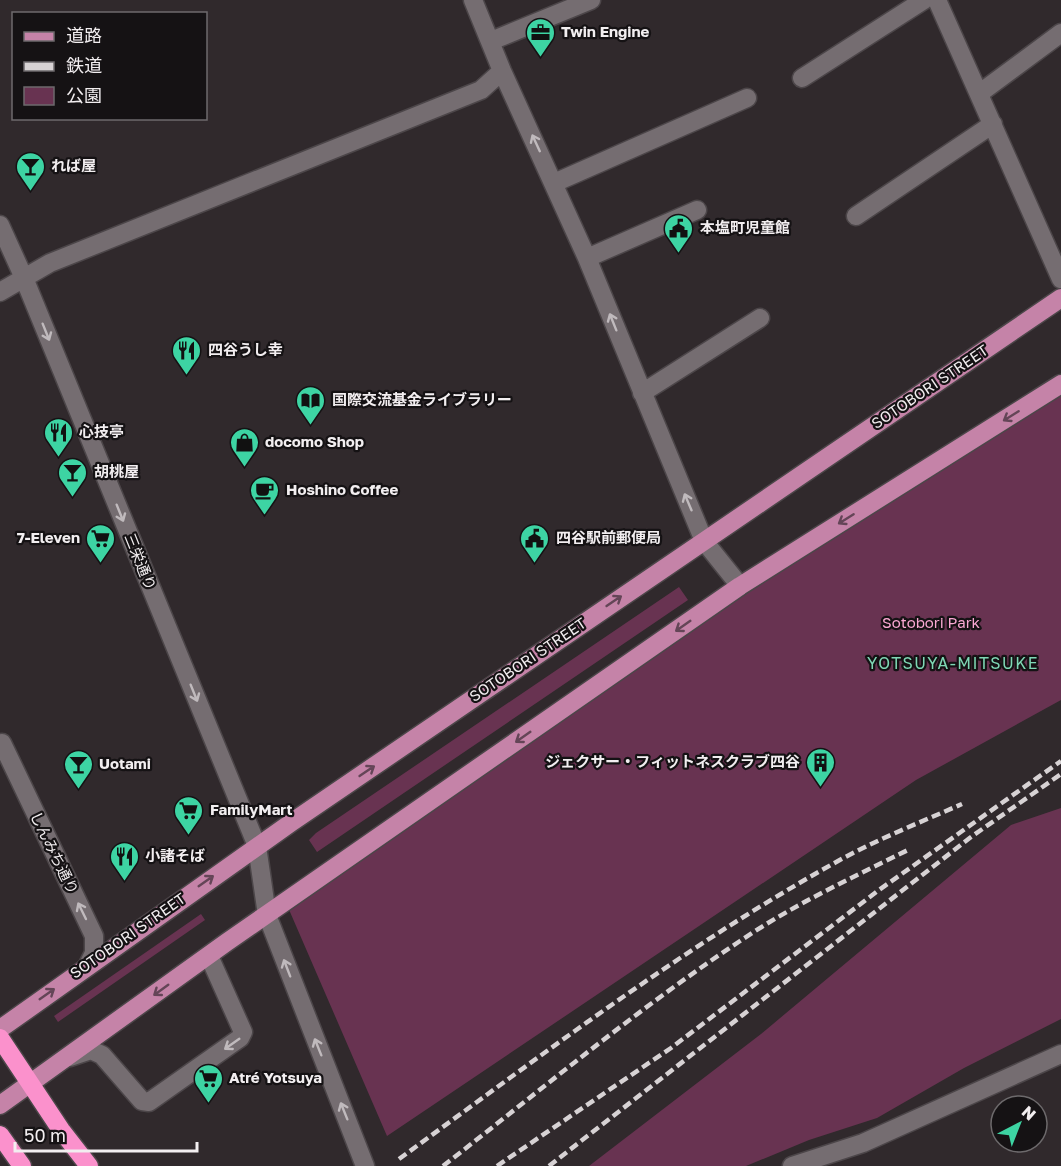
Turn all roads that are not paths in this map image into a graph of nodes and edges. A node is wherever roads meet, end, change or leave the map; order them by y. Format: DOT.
graph roads {
  1 [pos="473,0"];
  2 [pos="591,0"];
  3 [pos="924,0"];
  4 [pos="937,0"];
  5 [pos="1061,33"];
  6 [pos="491,41"];
  7 [pos="502,71"];
  8 [pos="802,78"];
  9 [pos="980,93"];
  10 [pos="747,98"];
  11 [pos="993,124"];
  12 [pos="555,183"];
  13 [pos="697,210"];
  14 [pos="856,216"];
  15 [pos="0,225"];
  16 [pos="588,258"];
  17 [pos="24,278"];
  18 [pos="1061,279"];
  19 [pos="0,292"];
  20 [pos="1061,298"];
  21 [pos="760,318"];
  22 [pos="1061,384"];
  23 [pos="642,393"];
  24 [pos="704,541"];
  25 [pos="740,586"];
  26 [pos="0,742"];
  27 [pos="257,846"];
  28 [pos="267,915"];
  29 [pos="209,956"];
  30 [pos="88,966"];
  31 [pos="0,1029"];
  32 [pos="0,1038"];
  33 [pos="1061,1054"];
  34 [pos="70,1057"];
  35 [pos="29,1085"];
  36 [pos="0,1105"];
  37 [pos="0,1135"];
  38 [pos="362,1158"];
  39 [pos="22,1166"];
  40 [pos="89,1166"];
  41 [pos="792,1166"];
  1 -- 6 [label="street"];
  2 -- 6 [label="street"];
  3 -- 8 [label="street"];
  4 -- 9 [label="street"];
  5 -- 9 [label="street"];
  6 -- 7 [label="street"];
  12 -- 7 [label="street, one-way"];
  7 -- 17 [label="street"];
  9 -- 11 [label="street"];
  10 -- 12 [label="street"];
  11 -- 14 [label="street"];
  11 -- 18 [label="street"];
  12 -- 16 [label="street"];
  13 -- 16 [label="street"];
  15 -- 17 [label="street, 三栄通り"];
  23 -- 16 [label="street, one-way"];
  17 -- 19 [label="street"];
  17 -- 27 [label="street, 三栄通り, one-way"];
  20 -- 24 [label="main road, SOTOBORI STREET"];
  21 -- 23 [label="street"];
  22 -- 25 [label="main road, one-way"];
  24 -- 23 [label="street, one-way"];
  24 -- 25 [label="street"];
  27 -- 24 [label="main road, SOTOBORI STREET, one-way"];
  25 -- 28 [label="main road, one-way"];
  30 -- 26 [label="street, しんみち通り, one-way"];
  27 -- 28 [label="street, 三栄通り"];
  30 -- 27 [label="main road, SOTOBORI STREET, one-way"];
  28 -- 29 [label="main road"];
  38 -- 28 [label="street, 三栄通り, one-way"];
  29 -- 34 [label="main road, one-way"];
  29 -- 34 [label="street, one-way"];
  31 -- 30 [label="main road, SOTOBORI STREET, one-way"];
  32 -- 35 [label="highway"];
  33 -- 41 [label="street"];
  34 -- 35 [label="main road"];
  35 -- 36 [label="main road"];
  35 -- 40 [label="highway"];
  37 -- 39 [label="highway"];
}
